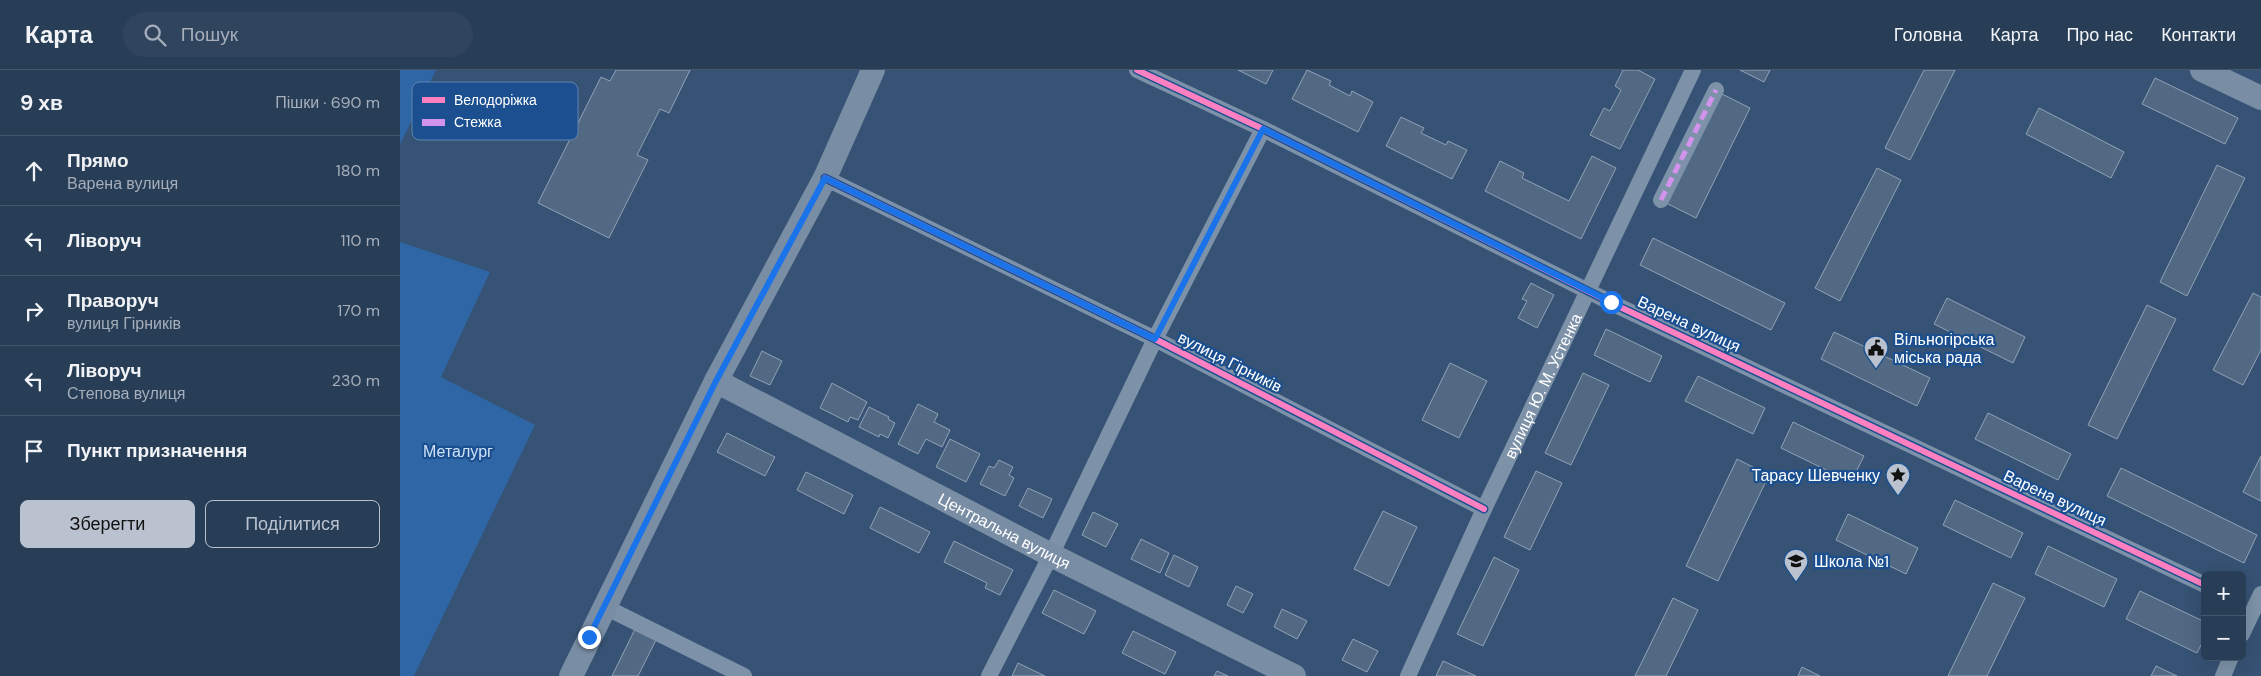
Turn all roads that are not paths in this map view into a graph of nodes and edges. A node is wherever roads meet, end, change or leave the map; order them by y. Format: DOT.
graph roads {
  1 [pos="873,70"];
  2 [pos="1137,70"];
  3 [pos="1693,70"];
  4 [pos="2202,70"];
  5 [pos="1716,90"];
  6 [pos="2261,98"];
  7 [pos="1263,129"];
  8 [pos="825,178"];
  9 [pos="1661,200"];
  10 [pos="1588,290"];
  11 [pos="1155,339"];
  12 [pos="716,381"];
  13 [pos="1484,508"];
  14 [pos="1050,555"];
  15 [pos="2201,583"];
  16 [pos="2261,594"];
  17 [pos="605,607"];
  18 [pos="2247,608"];
  19 [pos="2229,661"];
  20 [pos="570,676"];
  21 [pos="744,676"];
  22 [pos="989,676"];
  23 [pos="1294,676"];
  24 [pos="1408,676"];
  25 [pos="2223,676"];
  1 -- 8 [label="main road"];
  2 -- 7 [label="street, Варена вулиця"];
  3 -- 10 [label="street, вулиця Ю. М. Устенка"];
  4 -- 6 [label="main road"];
  5 -- 9 [label="street"];
  7 -- 10 [label="street, Варена вулиця"];
  7 -- 11 [label="street"];
  8 -- 11 [label="street, вулиця Гірників"];
  8 -- 12 [label="main road"];
  10 -- 13 [label="street, вулиця Ю. М. Устенка"];
  10 -- 15 [label="street, Варена вулиця"];
  11 -- 13 [label="street, вулиця Гірників"];
  11 -- 14 [label="street"];
  12 -- 14 [label="main road, Центральна вулиця"];
  12 -- 17 [label="main road"];
  13 -- 24 [label="street, вулиця Ю. М. Устенка"];
  14 -- 22 [label="street"];
  14 -- 23 [label="main road, Центральна вулиця"];
  16 -- 18 [label="street"];
  17 -- 20 [label="main road"];
  17 -- 21 [label="street"];
  19 -- 25 [label="street"];
}
